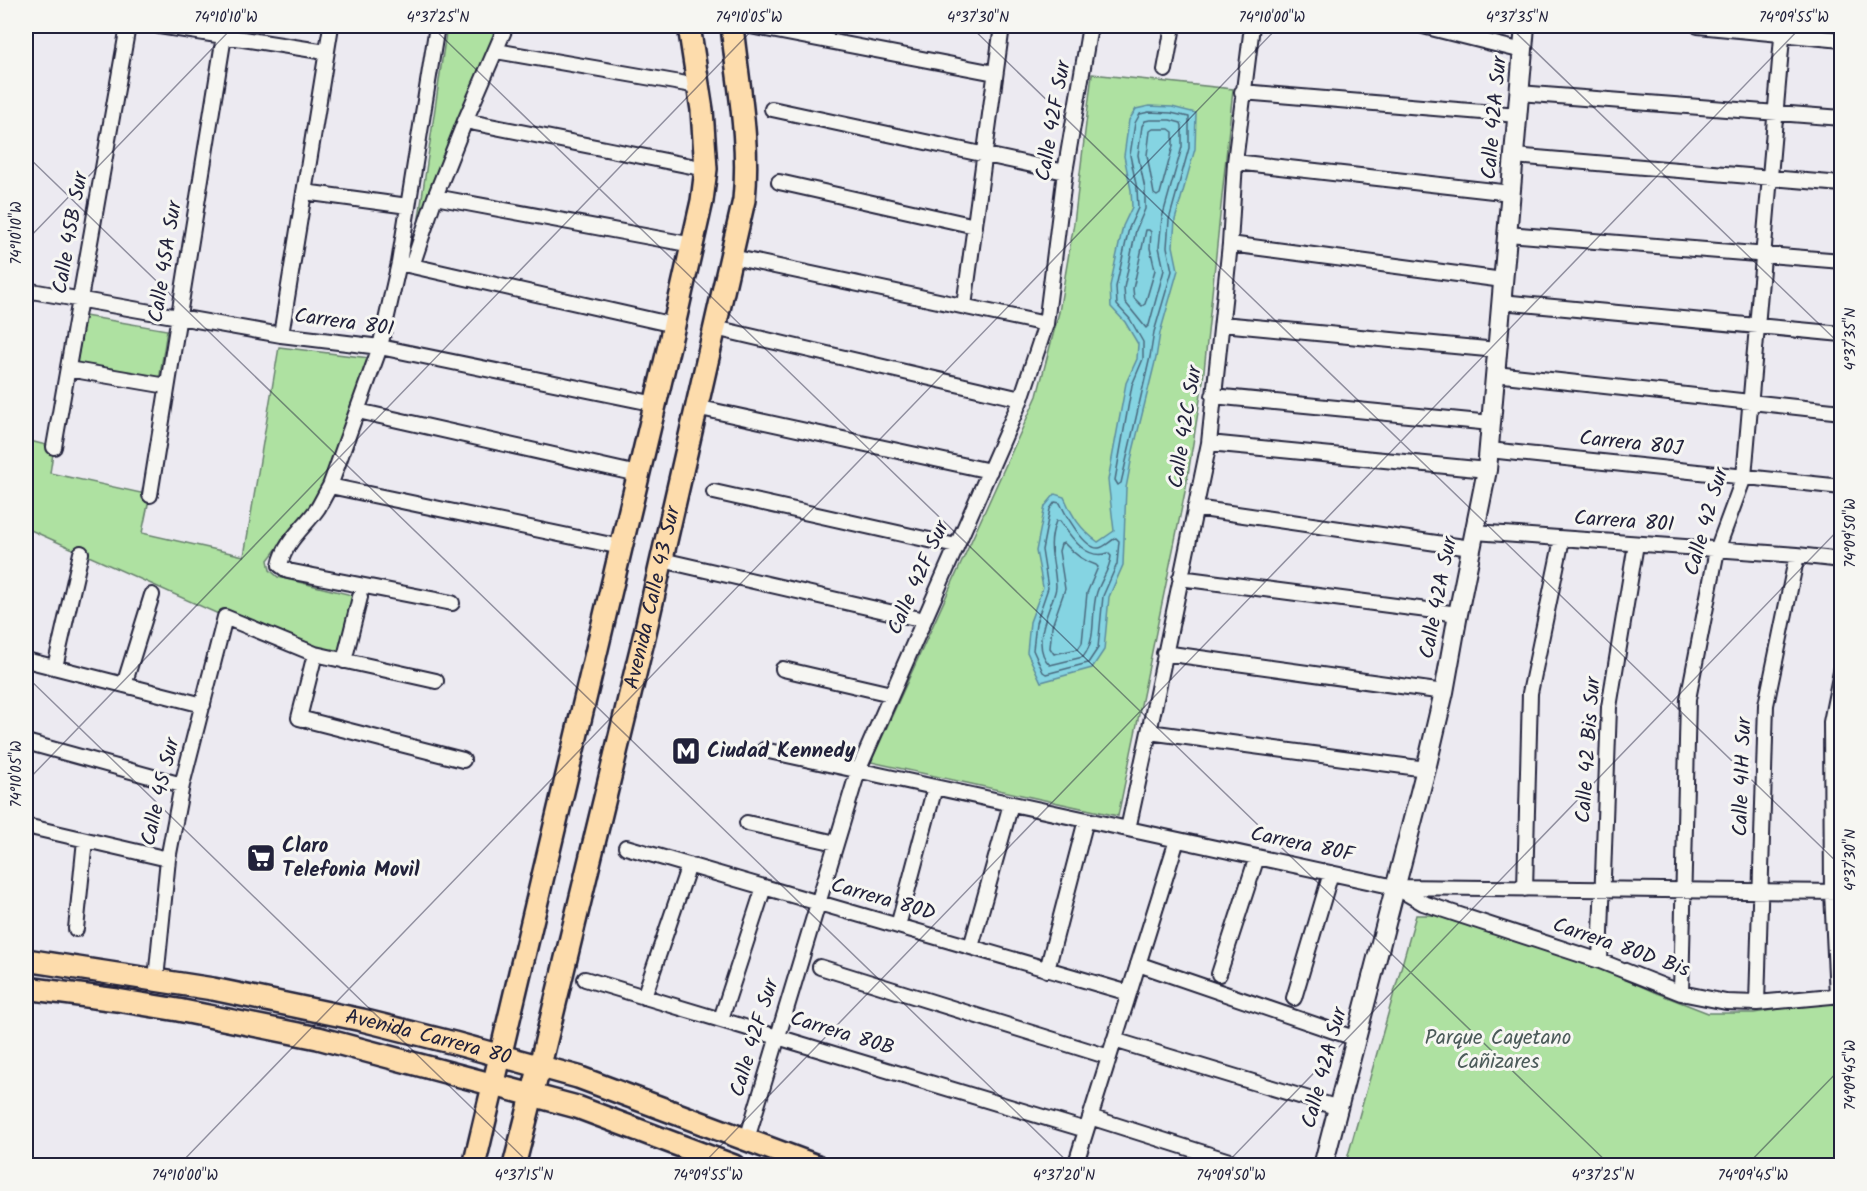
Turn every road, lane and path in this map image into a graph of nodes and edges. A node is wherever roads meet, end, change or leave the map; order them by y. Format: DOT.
graph roads {
  1 [pos="128,26"];
  2 [pos="159,26"];
  3 [pos="331,26"];
  4 [pos="437,26"];
  5 [pos="506,26"];
  6 [pos="689,26"];
  7 [pos="732,26"];
  8 [pos="750,26"];
  9 [pos="1002,26"];
  10 [pos="1090,26"];
  11 [pos="1173,26"];
  12 [pos="1252,26"];
  13 [pos="1423,26"];
  14 [pos="1525,26"];
  15 [pos="1698,26"];
  16 [pos="1782,30"];
  17 [pos="225,36"];
  18 [pos="1842,40"];
  19 [pos="496,51"];
  20 [pos="1523,51"];
  21 [pos="327,52"];
  22 [pos="1165,70"];
  23 [pos="995,73"];
  24 [pos="698,86"];
  25 [pos="1242,92"];
  26 [pos="1520,93"];
  27 [pos="772,109"];
  28 [pos="1775,113"];
  29 [pos="1518,115"];
  30 [pos="1842,118"];
  31 [pos="465,121"];
  32 [pos="984,155"];
  33 [pos="1514,156"];
  34 [pos="1235,162"];
  35 [pos="706,168"];
  36 [pos="1065,172"];
  37 [pos="1770,178"];
  38 [pos="779,182"];
  39 [pos="1842,184"];
  40 [pos="304,192"];
  41 [pos="1511,193"];
  42 [pos="435,197"];
  43 [pos="408,206"];
  44 [pos="975,226"];
  45 [pos="1507,234"];
  46 [pos="1230,244"];
  47 [pos="693,245"];
  48 [pos="1764,254"];
  49 [pos="732,257"];
  50 [pos="1842,261"];
  51 [pos="406,265"];
  52 [pos="1503,280"];
  53 [pos="26,290"];
  54 [pos="80,299"];
  55 [pos="1502,302"];
  56 [pos="964,306"];
  57 [pos="179,317"];
  58 [pos="1046,324"];
  59 [pos="1222,324"];
  60 [pos="674,325"];
  61 [pos="1757,326"];
  62 [pos="715,328"];
  63 [pos="1842,334"];
  64 [pos="281,335"];
  65 [pos="380,347"];
  66 [pos="1497,350"];
  67 [pos="68,369"];
  68 [pos="1495,374"];
  69 [pos="167,386"];
  70 [pos="1214,396"];
  71 [pos="1022,399"];
  72 [pos="1751,402"];
  73 [pos="656,404"];
  74 [pos="696,407"];
  75 [pos="358,411"];
  76 [pos="1842,412"];
  77 [pos="1491,423"];
  78 [pos="1209,443"];
  79 [pos="54,447"];
  80 [pos="1489,450"];
  81 [pos="1487,470"];
  82 [pos="990,471"];
  83 [pos="639,474"];
  84 [pos="1744,477"];
  85 [pos="330,486"];
  86 [pos="1842,487"];
  87 [pos="714,492"];
  88 [pos="150,495"];
  89 [pos="1195,508"];
  90 [pos="1562,539"];
  91 [pos="1473,540"];
  92 [pos="1636,544"];
  93 [pos="956,546"];
  94 [pos="621,547"];
  95 [pos="1717,550"];
  96 [pos="81,553"];
  97 [pos="1797,555"];
  98 [pos="662,560"];
  99 [pos="1842,560"];
  100 [pos="1180,578"];
  101 [pos="152,596"];
  102 [pos="360,597"];
  103 [pos="453,603"];
  104 [pos="1458,614"];
  105 [pos="924,620"];
  106 [pos="1164,653"];
  107 [pos="315,654"];
  108 [pos="26,660"];
  109 [pos="344,661"];
  110 [pos="55,667"];
  111 [pos="1842,667"];
  112 [pos="783,669"];
  113 [pos="436,681"];
  114 [pos="124,685"];
  115 [pos="1444,692"];
  116 [pos="891,694"];
  117 [pos="203,705"];
  118 [pos="1149,732"];
  119 [pos="26,742"];
  120 [pos="764,750"];
  121 [pos="463,760"];
  122 [pos="1426,769"];
  123 [pos="858,771"];
  124 [pos="182,785"];
  125 [pos="935,788"];
  126 [pos="1011,804"];
  127 [pos="1086,820"];
  128 [pos="747,823"];
  129 [pos="26,826"];
  130 [pos="1128,829"];
  131 [pos="85,840"];
  132 [pos="1177,840"];
  133 [pos="836,843"];
  134 [pos="626,847"];
  135 [pos="1257,857"];
  136 [pos="168,859"];
  137 [pos="689,865"];
  138 [pos="1331,873"];
  139 [pos="764,887"];
  140 [pos="1395,887"];
  141 [pos="1525,889"];
  142 [pos="1604,890"];
  143 [pos="1684,891"];
  144 [pos="1760,892"];
  145 [pos="1837,892"];
  146 [pos="818,903"];
  147 [pos="898,926"];
  148 [pos="76,929"];
  149 [pos="971,947"];
  150 [pos="26,960"];
  151 [pos="1600,961"];
  152 [pos="1138,964"];
  153 [pos="820,967"];
  154 [pos="1047,970"];
  155 [pos="1219,974"];
  156 [pos="156,979"];
  157 [pos="585,979"];
  158 [pos="26,988"];
  159 [pos="1129,993"];
  160 [pos="1681,993"];
  161 [pos="1839,995"];
  162 [pos="644,997"];
  163 [pos="1294,998"];
  164 [pos="1757,1003"];
  165 [pos="721,1019"];
  166 [pos="778,1037"];
  167 [pos="1357,1039"];
  168 [pos="1114,1040"];
  169 [pos="500,1055"];
  170 [pos="1109,1057"];
  171 [pos="540,1066"];
  172 [pos="493,1084"];
  173 [pos="532,1095"];
  174 [pos="1339,1108"];
  175 [pos="1088,1123"];
  176 [pos="747,1139"];
  177 [pos="474,1166"];
  178 [pos="514,1166"];
  179 [pos="734,1166"];
  180 [pos="817,1166"];
  181 [pos="1075,1166"];
  182 [pos="1245,1166"];
  183 [pos="1323,1166"];
  1 -- 54 [label="street, Calle 45B Sur"];
  2 -- 17 [label="street"];
  3 -- 21 [label="street"];
  4 -- 43 [label="street"];
  5 -- 19 [label="street"];
  6 -- 24 [label="main road, Avenida Calle 43 Sur"];
  7 -- 49 [label="main road, Avenida Calle 43 Sur"];
  8 -- 23 [label="street"];
  9 -- 23 [label="street"];
  10 -- 36 [label="street, Calle 42F Sur"];
  11 -- 22 [label="street"];
  12 -- 25 [label="street, Calle 42C Sur"];
  13 -- 20 [label="street"];
  14 -- 20 [label="street, Calle 42A Sur"];
  15 -- 16 [label="street"];
  16 -- 18 [label="street"];
  16 -- 28 [label="street, Calle 42 Sur"];
  17 -- 21 [label="street"];
  17 -- 57 [label="street, Calle 45A Sur"];
  19 -- 24 [label="street"];
  19 -- 31 [label="street"];
  20 -- 26 [label="street, Calle 42A Sur"];
  21 -- 40 [label="street"];
  23 -- 32 [label="street"];
  24 -- 35 [label="main road, Avenida Calle 43 Sur"];
  25 -- 29 [label="street"];
  25 -- 34 [label="street, Calle 42C Sur"];
  26 -- 28 [label="street"];
  26 -- 29 [label="street, Calle 42A Sur"];
  27 -- 32 [label="street"];
  28 -- 30 [label="street"];
  28 -- 37 [label="street, Calle 42 Sur"];
  29 -- 33 [label="street, Calle 42A Sur"];
  31 -- 35 [label="street"];
  31 -- 42 [label="street"];
  32 -- 36 [label="street"];
  32 -- 44 [label="street"];
  33 -- 37 [label="street"];
  33 -- 41 [label="street, Calle 42A Sur"];
  34 -- 41 [label="street"];
  34 -- 46 [label="street, Calle 42C Sur"];
  35 -- 47 [label="main road, Avenida Calle 43 Sur"];
  36 -- 58 [label="street, Calle 42F Sur"];
  37 -- 39 [label="street"];
  37 -- 48 [label="street, Calle 42 Sur"];
  38 -- 44 [label="street"];
  40 -- 43 [label="street"];
  40 -- 64 [label="street"];
  41 -- 45 [label="street, Calle 42A Sur"];
  42 -- 47 [label="street"];
  42 -- 51 [label="street"];
  43 -- 51 [label="street"];
  44 -- 56 [label="street"];
  45 -- 48 [label="street"];
  45 -- 52 [label="street, Calle 42A Sur"];
  46 -- 52 [label="street"];
  46 -- 59 [label="street, Calle 42C Sur"];
  47 -- 60 [label="main road, Avenida Calle 43 Sur"];
  48 -- 50 [label="street"];
  48 -- 61 [label="street, Calle 42 Sur"];
  49 -- 56 [label="street"];
  49 -- 62 [label="main road, Avenida Calle 43 Sur"];
  51 -- 60 [label="street"];
  51 -- 65 [label="street"];
  52 -- 55 [label="street, Calle 42A Sur"];
  53 -- 54 [label="street, Carrera 80I"];
  54 -- 57 [label="street, Carrera 80I"];
  54 -- 67 [label="street, Calle 45B Sur"];
  55 -- 61 [label="street"];
  55 -- 66 [label="street, Calle 42A Sur"];
  56 -- 58 [label="street"];
  57 -- 64 [label="street, Carrera 80I"];
  57 -- 69 [label="street, Calle 45A Sur"];
  58 -- 71 [label="street, Calle 42F Sur"];
  59 -- 66 [label="street"];
  59 -- 70 [label="street, Calle 42C Sur"];
  60 -- 73 [label="main road, Avenida Calle 43 Sur"];
  61 -- 63 [label="street"];
  61 -- 72 [label="street, Calle 42 Sur"];
  62 -- 71 [label="street"];
  62 -- 74 [label="main road, Avenida Calle 43 Sur"];
  64 -- 65 [label="street, Carrera 80I"];
  65 -- 73 [label="street, Carrera 80I"];
  65 -- 75 [label="street"];
  66 -- 68 [label="street, Calle 42A Sur"];
  67 -- 69 [label="street"];
  67 -- 79 [label="street, Calle 45B Sur"];
  68 -- 72 [label="street"];
  68 -- 77 [label="street, Calle 42A Sur"];
  69 -- 88 [label="street, Calle 45A Sur"];
  70 -- 77 [label="street"];
  70 -- 78 [label="street, Calle 42C Sur"];
  71 -- 82 [label="street, Calle 42F Sur"];
  72 -- 76 [label="street"];
  72 -- 84 [label="street, Calle 42 Sur"];
  73 -- 83 [label="main road, Avenida Calle 43 Sur"];
  74 -- 82 [label="street"];
  74 -- 98 [label="main road, Avenida Calle 43 Sur"];
  75 -- 83 [label="street"];
  75 -- 85 [label="street"];
  77 -- 80 [label="street, Calle 42A Sur"];
  78 -- 81 [label="street"];
  78 -- 89 [label="street, Calle 42C Sur"];
  80 -- 81 [label="street, Calle 42A Sur"];
  80 -- 84 [label="street, Carrera 80J"];
  81 -- 91 [label="street, Calle 42A Sur"];
  82 -- 93 [label="street, Calle 42F Sur"];
  83 -- 94 [label="main road, Avenida Calle 43 Sur"];
  84 -- 86 [label="street, Carrera 80J"];
  84 -- 95 [label="street, Calle 42 Sur"];
  85 -- 94 [label="street"];
  85 -- 103 [label="street"];
  87 -- 93 [label="street"];
  89 -- 91 [label="street, Carrera 80I"];
  89 -- 100 [label="street, Calle 42C Sur"];
  90 -- 91 [label="street, Carrera 80I"];
  90 -- 92 [label="street, Carrera 80I"];
  90 -- 141 [label="street"];
  91 -- 104 [label="street, Calle 42A Sur"];
  92 -- 95 [label="street, Carrera 80I"];
  92 -- 142 [label="street, Calle 42 Bis Sur"];
  93 -- 105 [label="street, Calle 42F Sur"];
  94 -- 169 [label="main road, Avenida Calle 43 Sur"];
  95 -- 97 [label="street, Carrera 80I"];
  95 -- 143 [label="street, Calle 42 Sur"];
  96 -- 110 [label="street"];
  97 -- 99 [label="street, Carrera 80I"];
  97 -- 144 [label="street, Calle 41H Sur"];
  98 -- 105 [label="street"];
  98 -- 171 [label="main road, Avenida Calle 43 Sur"];
  100 -- 104 [label="street"];
  100 -- 106 [label="street, Calle 42C Sur"];
  101 -- 114 [label="street"];
  102 -- 109 [label="street"];
  104 -- 115 [label="street, Calle 42A Sur"];
  105 -- 116 [label="street, Calle 42F Sur"];
  106 -- 115 [label="street"];
  106 -- 118 [label="street, Calle 42C Sur"];
  107 -- 109 [label="street"];
  107 -- 117 [label="street, Calle 45 Sur"];
  107 -- 121 [label="street"];
  108 -- 110 [label="street"];
  109 -- 113 [label="street"];
  110 -- 114 [label="street"];
  111 -- 145 [label="street"];
  112 -- 116 [label="street"];
  114 -- 117 [label="street"];
  115 -- 122 [label="street, Calle 42A Sur"];
  116 -- 123 [label="street, Calle 42F Sur"];
  117 -- 124 [label="street, Calle 45 Sur"];
  118 -- 122 [label="street"];
  118 -- 130 [label="street, Calle 42C Sur"];
  119 -- 124 [label="street"];
  120 -- 123 [label="street, Carrera 80F"];
  122 -- 140 [label="street, Calle 42A Sur"];
  123 -- 125 [label="street, Carrera 80F"];
  123 -- 133 [label="street, Calle 42F Sur"];
  124 -- 136 [label="street, Calle 45 Sur"];
  125 -- 126 [label="street, Carrera 80F"];
  125 -- 147 [label="street"];
  126 -- 127 [label="street, Carrera 80F"];
  126 -- 149 [label="street"];
  127 -- 130 [label="street, Carrera 80F"];
  127 -- 154 [label="street"];
  128 -- 133 [label="street"];
  129 -- 131 [label="street"];
  130 -- 132 [label="street, Carrera 80F"];
  131 -- 136 [label="street"];
  131 -- 148 [label="street"];
  132 -- 135 [label="street, Carrera 80F"];
  132 -- 152 [label="street"];
  133 -- 146 [label="street, Calle 42F Sur"];
  134 -- 137 [label="street, Carrera 80D"];
  135 -- 138 [label="street, Carrera 80F"];
  135 -- 155 [label="street"];
  136 -- 156 [label="street, Calle 45 Sur"];
  137 -- 139 [label="street, Carrera 80D"];
  137 -- 162 [label="street"];
  138 -- 140 [label="street, Carrera 80F"];
  138 -- 163 [label="street"];
  139 -- 146 [label="street, Carrera 80D"];
  139 -- 165 [label="street"];
  140 -- 141 [label="street, Carrera 80F"];
  140 -- 151 [label="street, Carrera 80D Bis"];
  140 -- 167 [label="street, Calle 42A Sur"];
  141 -- 142 [label="street, Carrera 80F"];
  142 -- 143 [label="street, Carrera 80F"];
  142 -- 151 [label="street, Calle 42 Bis Sur"];
  143 -- 144 [label="street, Carrera 80F"];
  143 -- 160 [label="street, Calle 42 Sur"];
  144 -- 145 [label="street, Carrera 80F"];
  144 -- 164 [label="street, Calle 41H Sur"];
  145 -- 161 [label="street"];
  146 -- 147 [label="street, Carrera 80D"];
  146 -- 166 [label="street, Calle 42F Sur"];
  147 -- 149 [label="street, Carrera 80D"];
  149 -- 154 [label="street, Carrera 80D"];
  150 -- 156 [label="main road, Avenida Carrera 80"];
  151 -- 160 [label="street, Carrera 80D Bis"];
  152 -- 159 [label="street"];
  152 -- 167 [label="street"];
  153 -- 170 [label="street"];
  154 -- 159 [label="street, Carrera 80D"];
  156 -- 169 [label="main road, Avenida Carrera 80"];
  157 -- 162 [label="street, Carrera 80B"];
  158 -- 172 [label="main road, Avenida Carrera 80"];
  159 -- 168 [label="street"];
  160 -- 164 [label="street, Carrera 80D Bis"];
  161 -- 164 [label="street, Carrera 80D Bis"];
  162 -- 165 [label="street, Carrera 80B"];
  165 -- 166 [label="street, Carrera 80B"];
  166 -- 175 [label="street, Carrera 80B"];
  166 -- 176 [label="street, Calle 42F Sur"];
  167 -- 174 [label="street, Calle 42A Sur"];
  168 -- 170 [label="street"];
  168 -- 174 [label="street"];
  169 -- 171 [label="main road, Avenida Carrera 80"];
  169 -- 172 [label="main road, Avenida Calle 43 Sur"];
  170 -- 175 [label="street"];
  171 -- 173 [label="main road, Avenida Calle 43 Sur"];
  171 -- 176 [label="main road, Avenida Carrera 80"];
  172 -- 173 [label="main road, Avenida Carrera 80"];
  172 -- 177 [label="main road, Avenida Calle 43 Sur"];
  173 -- 178 [label="main road, Avenida Calle 43 Sur"];
  173 -- 179 [label="main road, Avenida Carrera 80"];
  174 -- 183 [label="street, Calle 42A Sur"];
  175 -- 181 [label="street"];
  175 -- 182 [label="street, Carrera 80B"];
  176 -- 180 [label="main road, Avenida Carrera 80"];
}
